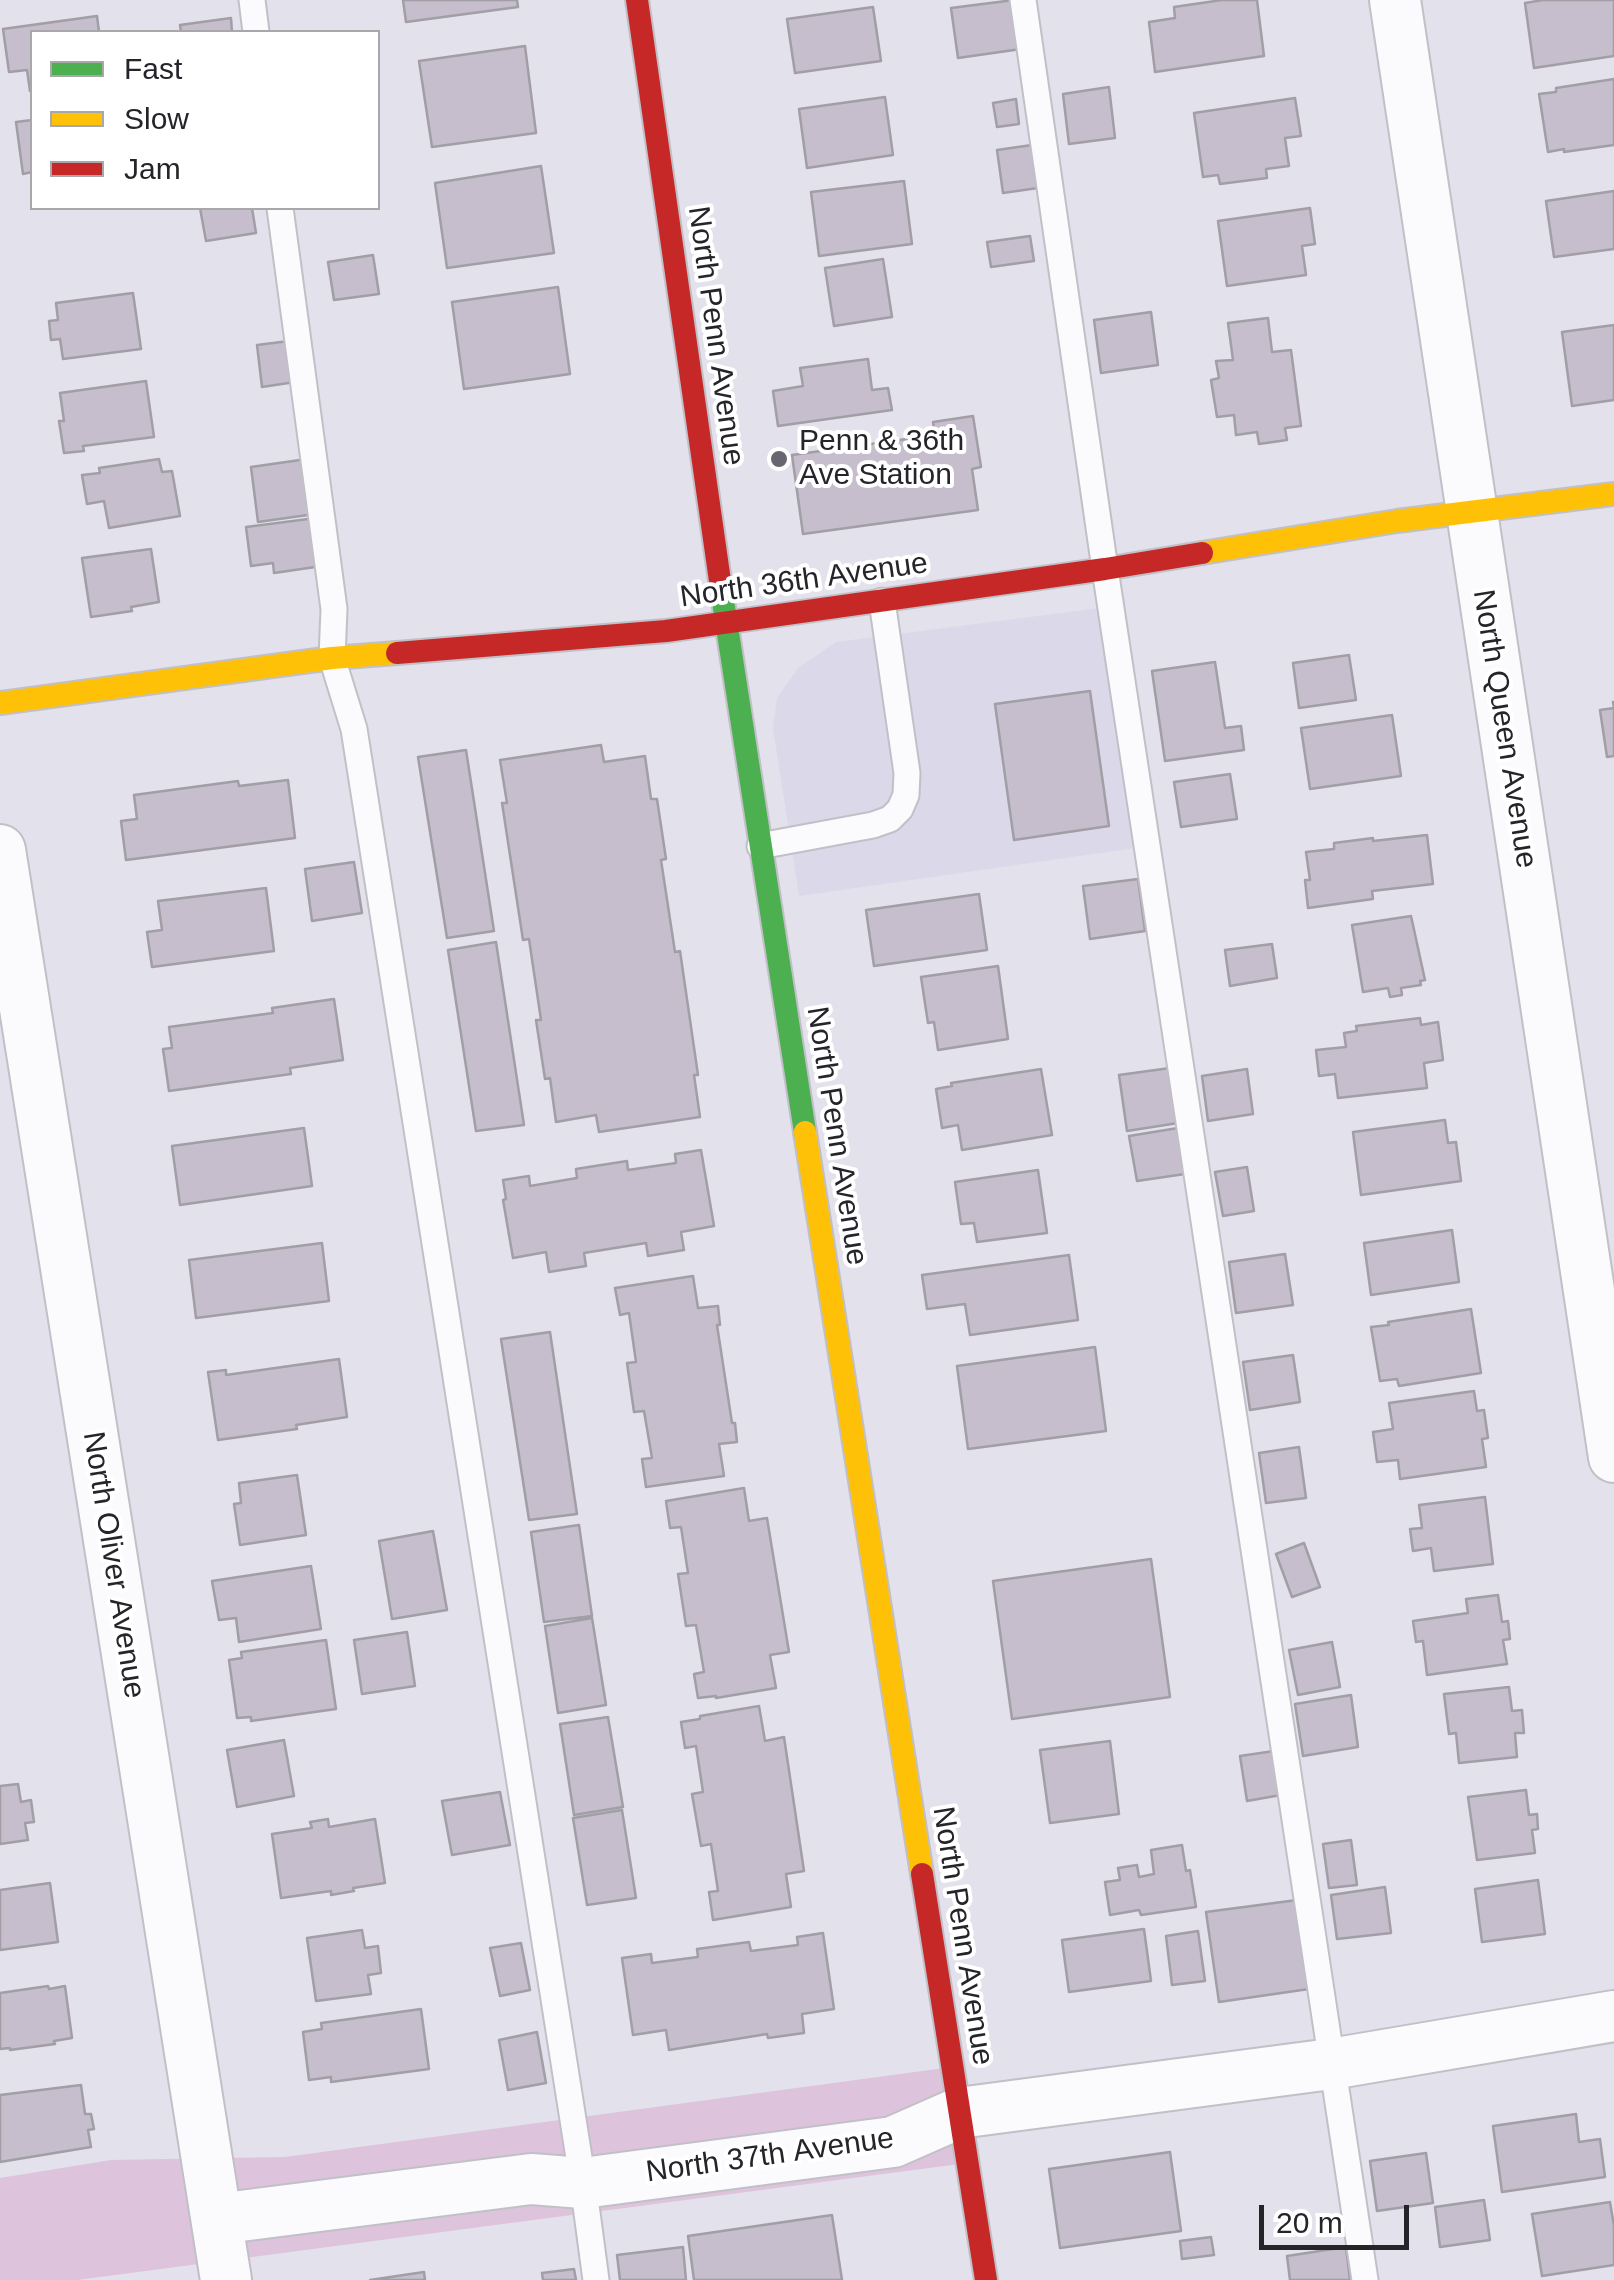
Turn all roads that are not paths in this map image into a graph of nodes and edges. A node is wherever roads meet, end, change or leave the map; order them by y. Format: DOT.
graph roads {
  1 [pos="252,0"];
  2 [pos="637,0"];
  3 [pos="1022,0"];
  4 [pos="1396,0"];
  5 [pos="256,30"];
  6 [pos="280,210"];
  7 [pos="1614,494"];
  8 [pos="1470,511"];
  9 [pos="1104,569"];
  10 [pos="882,601"];
  11 [pos="726,623"];
  12 [pos="332,658"];
  13 [pos="0,702"];
  14 [pos="760,846"];
  15 [pos="0,850"];
  16 [pos="1614,1457"];
  17 [pos="1614,2016"];
  18 [pos="1331,2064"];
  19 [pos="959,2112"];
  20 [pos="583,2183"];
  21 [pos="217,2220"];
  22 [pos="226,2280"];
  23 [pos="596,2280"];
  24 [pos="986,2280"];
  25 [pos="1365,2280"];
  1 -- 5 [label="lane"];
  2 -- 11 [label="main road, North Penn Avenue"];
  3 -- 9 [label="lane"];
  4 -- 8 [label="street, North Queen Avenue"];
  6 -- 12 [label="lane"];
  7 -- 8 [label="main road, North 36th Avenue"];
  8 -- 9 [label="main road, North 36th Avenue"];
  8 -- 16 [label="street, North Queen Avenue"];
  9 -- 10 [label="main road, North 36th Avenue"];
  9 -- 18 [label="lane"];
  10 -- 11 [label="main road, North 36th Avenue"];
  10 -- 14 [label="lane"];
  11 -- 12 [label="main road, North 36th Avenue"];
  11 -- 14 [label="main road, North Penn Avenue"];
  12 -- 13 [label="main road, North 36th Avenue"];
  12 -- 20 [label="lane"];
  14 -- 19 [label="main road, North Penn Avenue"];
  15 -- 21 [label="street, North Oliver Avenue"];
  17 -- 18 [label="street, North 37th Avenue"];
  18 -- 19 [label="street, North 37th Avenue"];
  18 -- 25 [label="lane"];
  19 -- 20 [label="street, North 37th Avenue"];
  19 -- 24 [label="main road, North Penn Avenue"];
  20 -- 21 [label="street, North 37th Avenue"];
  20 -- 23 [label="lane"];
  21 -- 22 [label="street, North Oliver Avenue"];
}
